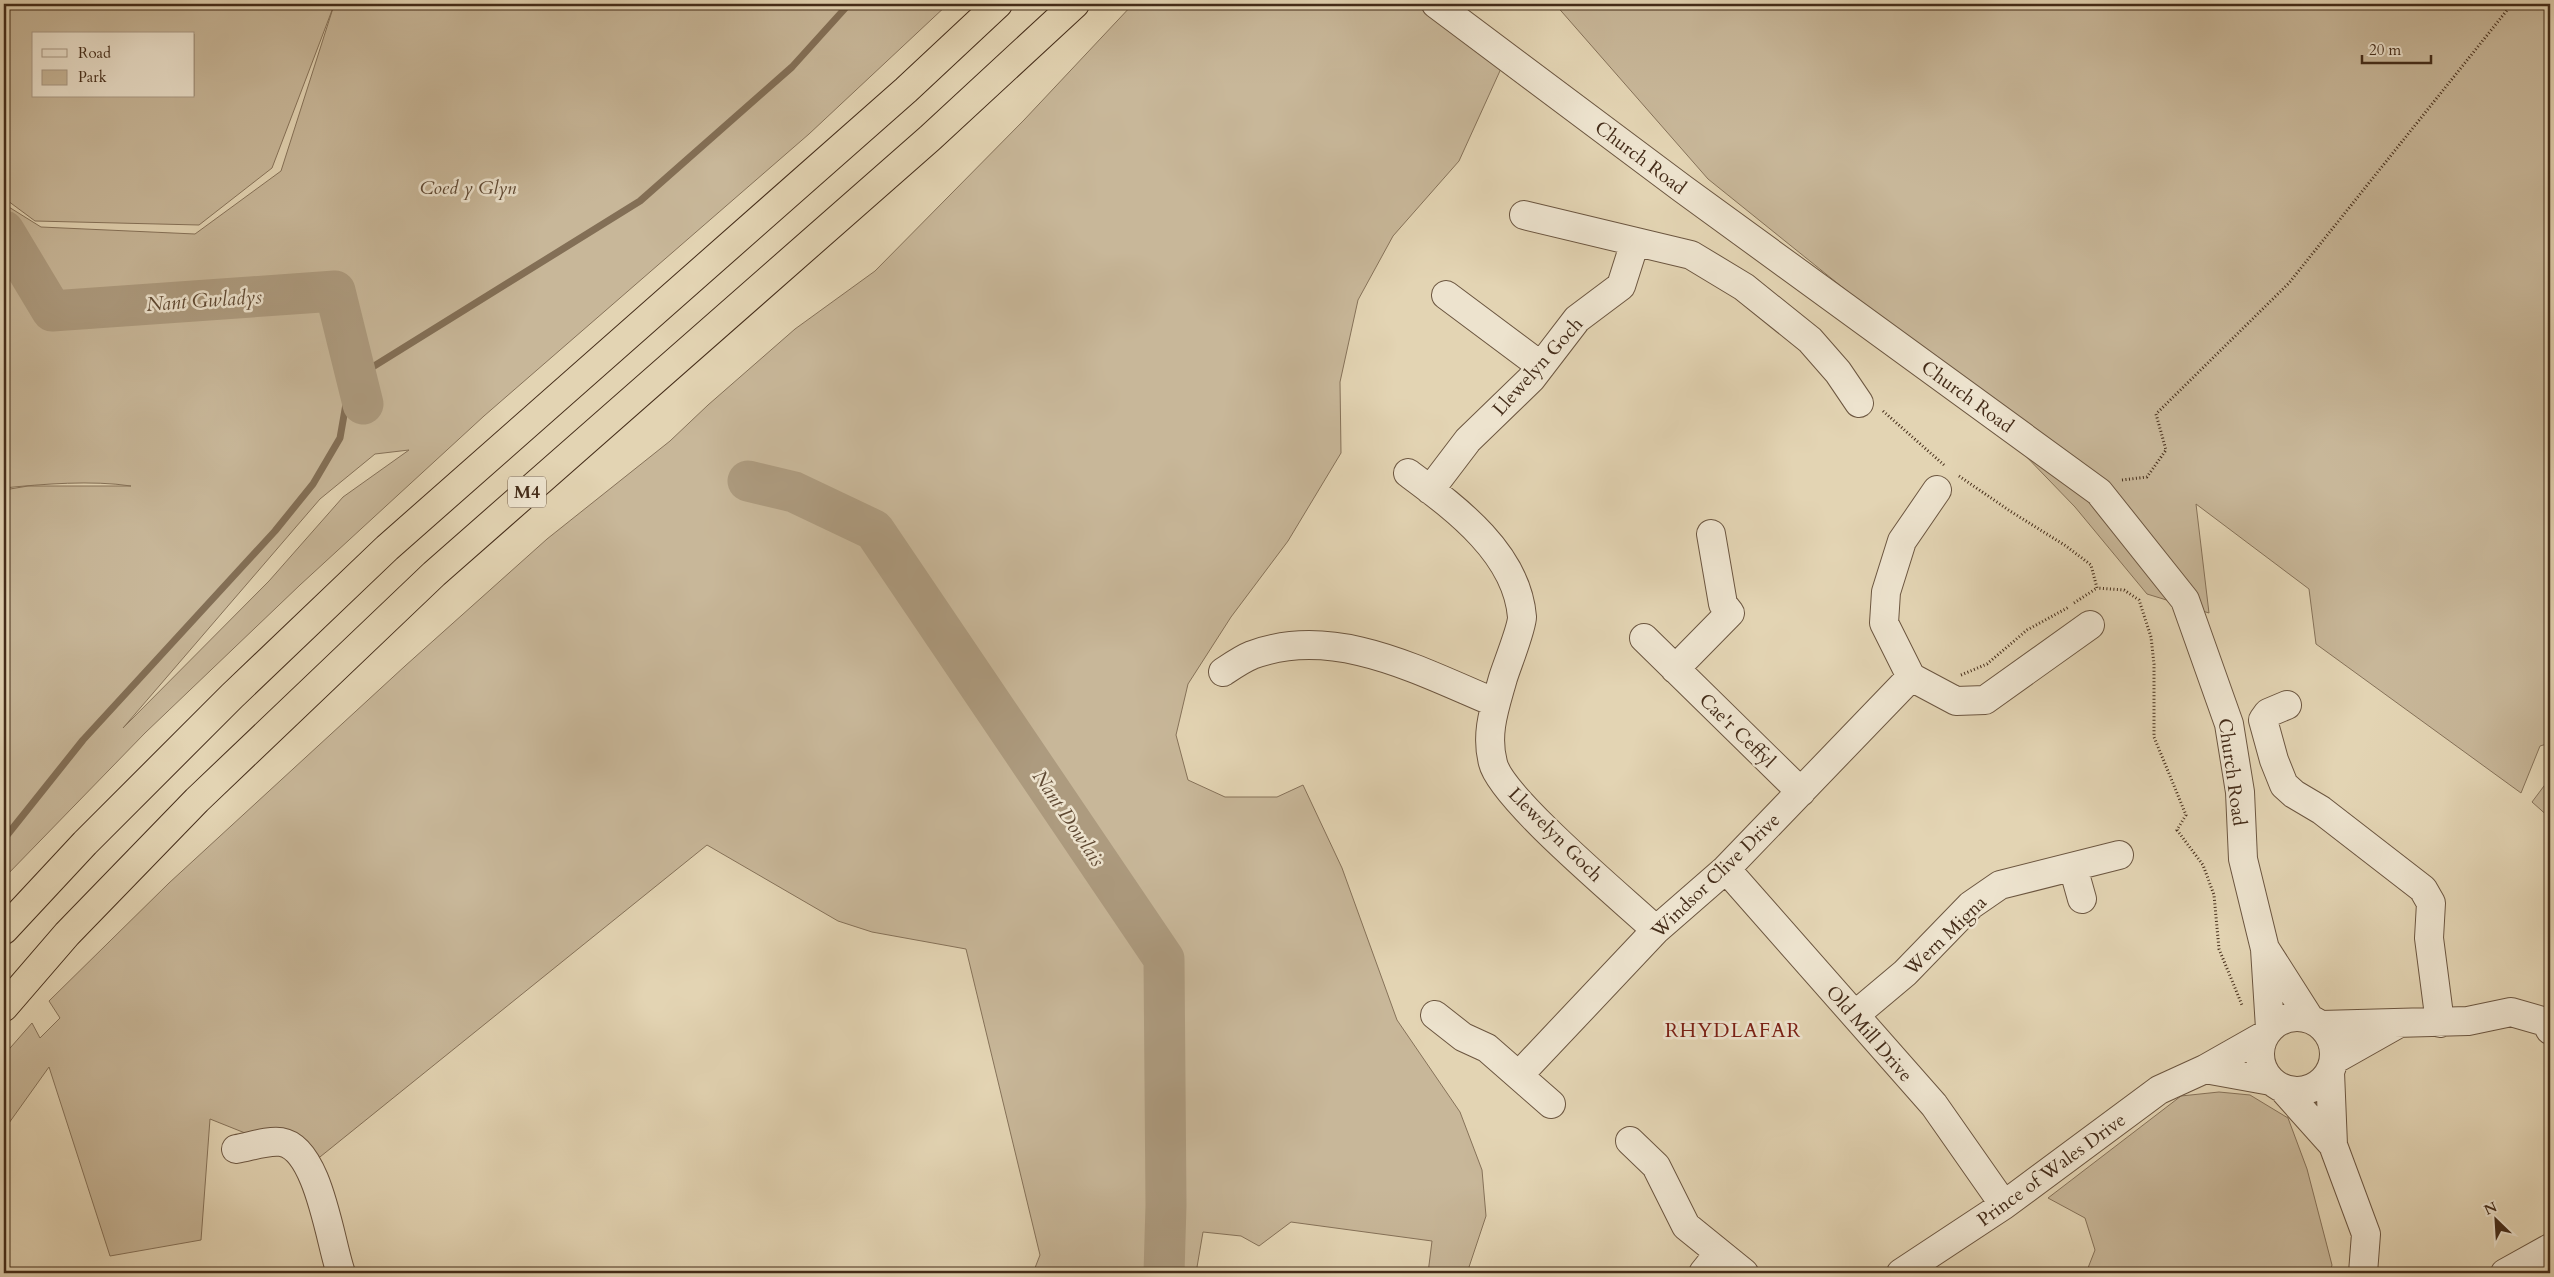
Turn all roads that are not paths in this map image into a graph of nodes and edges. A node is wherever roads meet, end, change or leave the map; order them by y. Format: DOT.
graph roads {
  1 [pos="998,4"];
  2 [pos="1075,4"];
  3 [pos="1436,4"];
  4 [pos="1524,215"];
  5 [pos="1635,242"];
  6 [pos="1446,295"];
  7 [pos="1541,366"];
  8 [pos="1859,403"];
  9 [pos="1408,473"];
  10 [pos="1948,478"];
  11 [pos="1430,490"];
  12 [pos="1711,534"];
  13 [pos="2090,625"];
  14 [pos="1644,638"];
  15 [pos="1675,669"];
  16 [pos="1223,672"];
  17 [pos="1921,682"];
  18 [pos="1496,703"];
  19 [pos="2287,705"];
  20 [pos="1801,792"];
  21 [pos="2119,855"];
  22 [pos="2073,867"];
  23 [pos="1726,869"];
  24 [pos="2082,899"];
  25 [pos="4,930"];
  26 [pos="1656,930"];
  27 [pos="2265,949"];
  28 [pos="4,1007"];
  29 [pos="1435,1014"];
  30 [pos="1855,1015"];
  31 [pos="2315,1022"];
  32 [pos="2440,1023"];
  33 [pos="2397,1025"];
  34 [pos="2550,1030"];
  35 [pos="2268,1032"];
  36 [pos="2332,1066"];
  37 [pos="2205,1069"];
  38 [pos="1520,1074"];
  39 [pos="2277,1085"];
  40 [pos="1551,1104"];
  41 [pos="1630,1141"];
  42 [pos="2333,1145"];
  43 [pos="236,1149"];
  44 [pos="2004,1204"];
  45 [pos="2550,1248"];
  46 [pos="1711,1263"];
  47 [pos="341,1273"];
  48 [pos="1744,1273"];
  49 [pos="1901,1273"];
  50 [pos="2363,1273"];
  51 [pos="2505,1273"];
  1 -- 25 [label="highway, M4"];
  2 -- 28 [label="highway, M4"];
  3 -- 27 [label="street, Church Road"];
  4 -- 5 [label="street"];
  5 -- 7 [label="street, Llewelyn Goch"];
  5 -- 8 [label="street"];
  6 -- 7 [label="street"];
  7 -- 11 [label="street, Llewelyn Goch"];
  9 -- 11 [label="street, Llewelyn Goch"];
  10 -- 17 [label="street"];
  11 -- 18 [label="street, Llewelyn Goch"];
  12 -- 15 [label="street"];
  13 -- 17 [label="street"];
  14 -- 15 [label="street, Cae'r Ceffyl"];
  15 -- 20 [label="street, Cae'r Ceffyl"];
  16 -- 18 [label="street"];
  17 -- 20 [label="street, Windsor Clive Drive"];
  18 -- 26 [label="street, Llewelyn Goch"];
  19 -- 32 [label="street"];
  20 -- 23 [label="street, Windsor Clive Drive"];
  21 -- 22 [label="street, Wern Migna"];
  22 -- 24 [label="street"];
  22 -- 30 [label="street, Wern Migna"];
  23 -- 26 [label="street, Windsor Clive Drive"];
  23 -- 30 [label="street, Old Mill Drive"];
  26 -- 38 [label="street, Windsor Clive Drive"];
  27 -- 31 [label="street, Church Road"];
  27 -- 35 [label="street, Church Road"];
  29 -- 38 [label="street"];
  30 -- 44 [label="street, Old Mill Drive"];
  31 -- 33 [label="street"];
  31 -- 35 [label="street"];
  31 -- 36 [label="street"];
  32 -- 33 [label="street"];
  32 -- 34 [label="street"];
  33 -- 36 [label="street"];
  35 -- 37 [label="street, Prince of Wales Drive"];
  35 -- 39 [label="street"];
  36 -- 39 [label="street"];
  36 -- 42 [label="street"];
  37 -- 39 [label="street"];
  37 -- 44 [label="street, Prince of Wales Drive"];
  38 -- 40 [label="street"];
  39 -- 42 [label="street"];
  41 -- 46 [label="street"];
  42 -- 50 [label="street"];
  43 -- 47 [label="street"];
  44 -- 49 [label="street, Prince of Wales Drive"];
  45 -- 51 [label="street"];
  46 -- 48 [label="street"];
}
